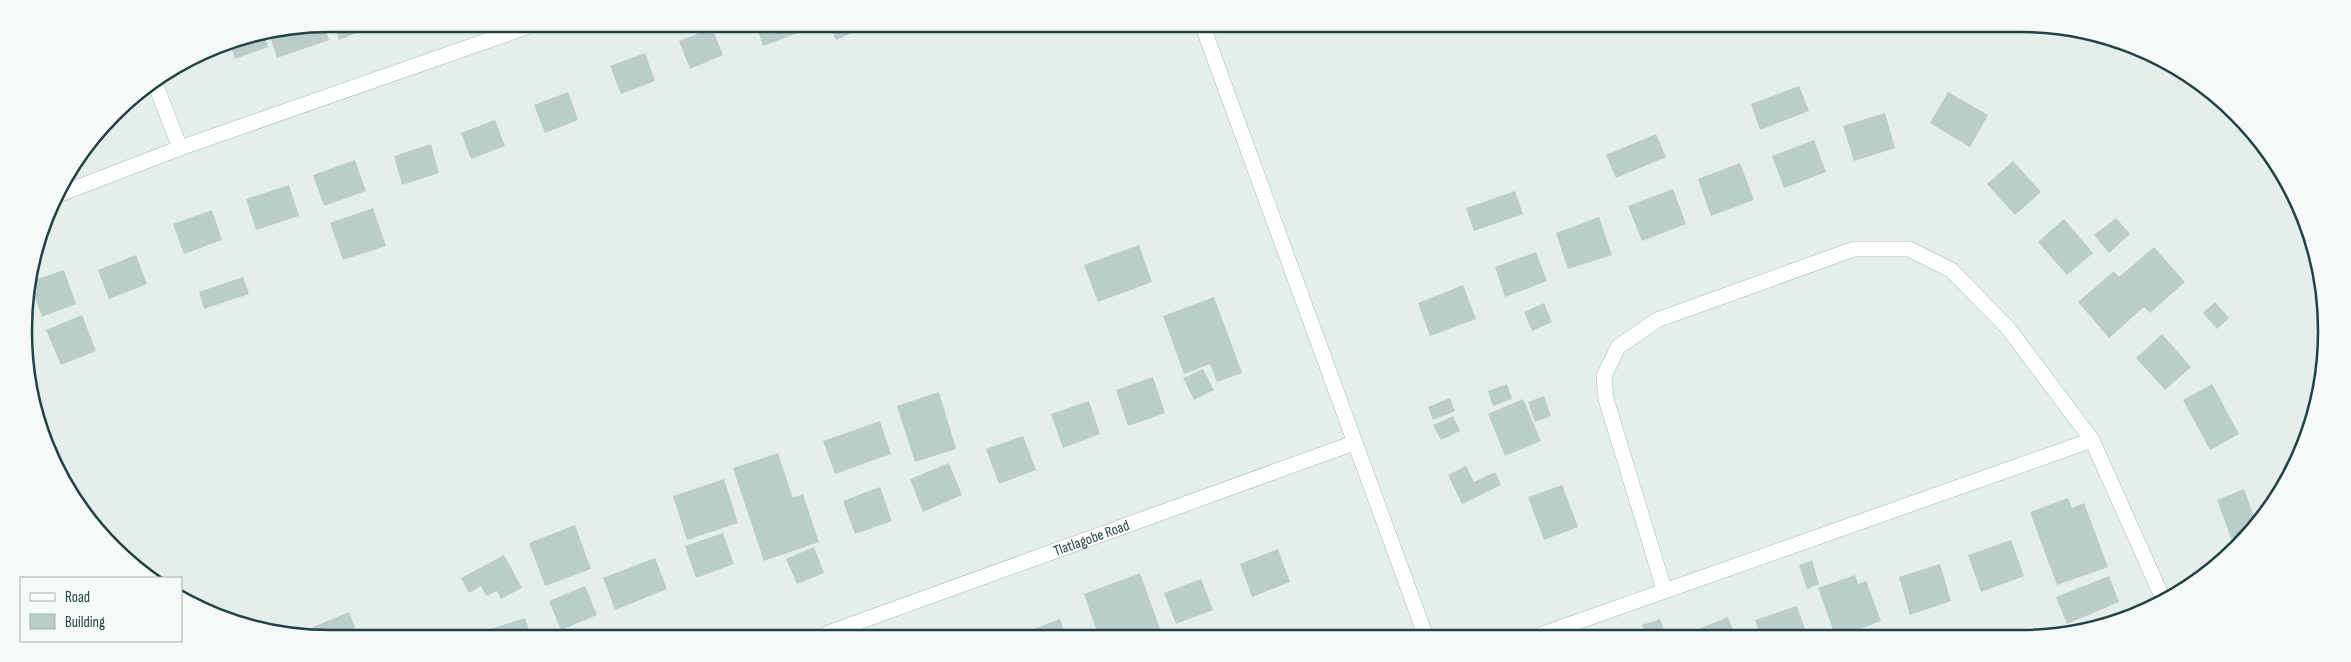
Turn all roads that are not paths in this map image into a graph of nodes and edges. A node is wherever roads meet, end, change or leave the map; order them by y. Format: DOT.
graph roads {
  1 [pos="508,33"];
  2 [pos="1205,33"];
  3 [pos="158,88"];
  4 [pos="180,148"];
  5 [pos="67,191"];
  6 [pos="2092,440"];
  7 [pos="1354,443"];
  8 [pos="1664,589"];
  9 [pos="2161,594"];
  10 [pos="836,630"];
  11 [pos="1424,630"];
  12 [pos="1553,630"];
  1 -- 4 [label="street"];
  2 -- 7 [label="street"];
  3 -- 4 [label="street"];
  4 -- 5 [label="street"];
  6 -- 8 [label="street"];
  6 -- 8 [label="street"];
  6 -- 9 [label="street"];
  7 -- 10 [label="street, Tlatlagobe Road"];
  7 -- 11 [label="street"];
  8 -- 12 [label="street"];
}
